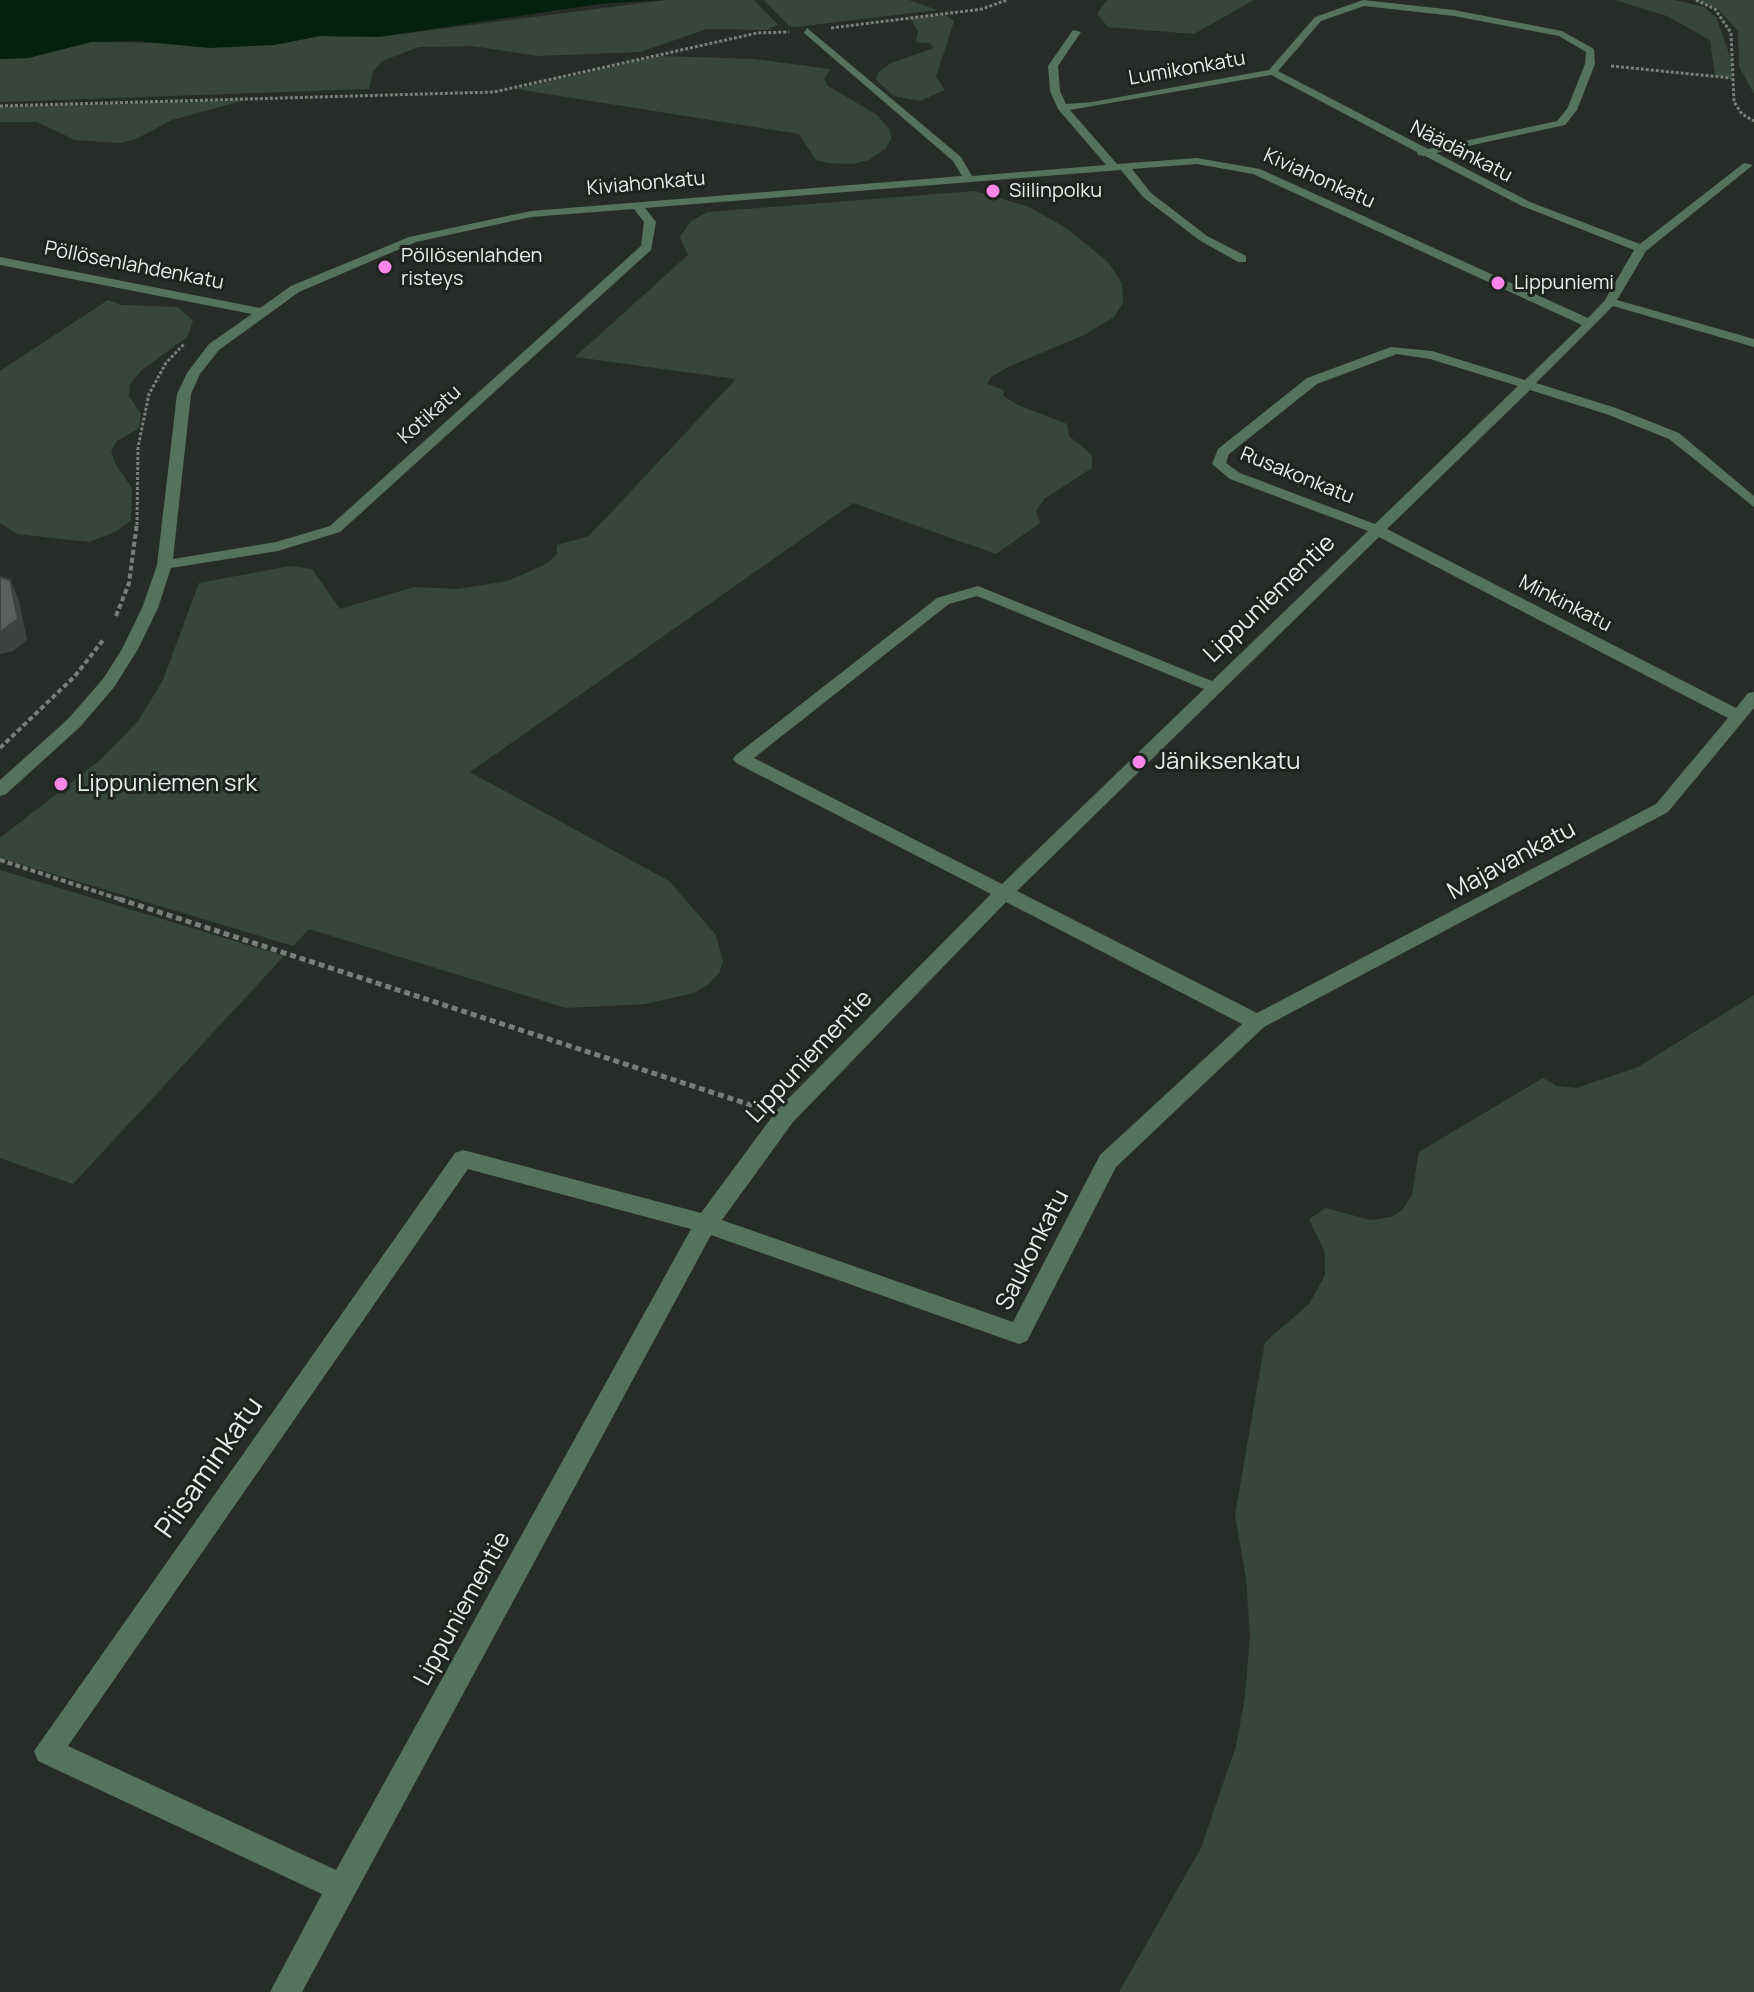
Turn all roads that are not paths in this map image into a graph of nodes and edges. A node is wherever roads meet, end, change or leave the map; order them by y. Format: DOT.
graph roads {
  1 [pos="807,31"];
  2 [pos="1076,32"];
  3 [pos="1272,72"];
  4 [pos="1062,107"];
  5 [pos="1422,153"];
  6 [pos="1117,165"];
  7 [pos="1748,165"];
  8 [pos="969,179"];
  9 [pos="637,205"];
  10 [pos="1641,249"];
  11 [pos="1242,259"];
  12 [pos="0,261"];
  13 [pos="1610,302"];
  14 [pos="261,312"];
  15 [pos="1590,324"];
  16 [pos="1754,343"];
  17 [pos="1526,384"];
  18 [pos="1754,503"];
  19 [pos="1375,529"];
  20 [pos="165,565"];
  21 [pos="1215,688"];
  22 [pos="1754,697"];
  23 [pos="1736,715"];
  24 [pos="0,790"];
  25 [pos="1003,894"];
  26 [pos="1257,1022"];
  27 [pos="706,1224"];
  28 [pos="342,1888"];
  29 [pos="285,1992"];
  1 -- 8 [label="street"];
  2 -- 4 [label="street"];
  3 -- 4 [label="street, Lumikonkatu"];
  3 -- 5 [label="street, Näädänkatu"];
  3 -- 5 [label="street, Lumikonkatu"];
  4 -- 6 [label="street"];
  5 -- 10 [label="street, Näädänkatu"];
  6 -- 8 [label="street, Kiviahonkatu"];
  6 -- 11 [label="street"];
  6 -- 15 [label="street, Kiviahonkatu"];
  7 -- 10 [label="street"];
  8 -- 9 [label="street, Kiviahonkatu"];
  9 -- 14 [label="street, Kiviahonkatu"];
  9 -- 20 [label="street, Kotikatu"];
  10 -- 13 [label="street, Lippuniementie"];
  12 -- 14 [label="street, Pöllösenlahdenkatu"];
  13 -- 15 [label="street, Lippuniementie"];
  13 -- 16 [label="street"];
  14 -- 20 [label="street, Kiviahonkatu"];
  15 -- 17 [label="street, Lippuniementie"];
  17 -- 18 [label="street"];
  17 -- 19 [label="street, Lippuniementie"];
  17 -- 19 [label="street, Rusakonkatu"];
  19 -- 21 [label="street, Lippuniementie"];
  19 -- 23 [label="street, Minkinkatu"];
  20 -- 24 [label="street, Kiviahonkatu"];
  21 -- 25 [label="street, Lippuniementie"];
  21 -- 25 [label="street"];
  22 -- 23 [label="street, Majavankatu"];
  23 -- 26 [label="street, Majavankatu"];
  25 -- 26 [label="street"];
  25 -- 27 [label="street, Lippuniementie"];
  26 -- 27 [label="street, Saukonkatu"];
  27 -- 28 [label="street, Lippuniementie"];
  27 -- 28 [label="street, Piisaminkatu"];
  28 -- 29 [label="street, Lippuniementie"];
}
